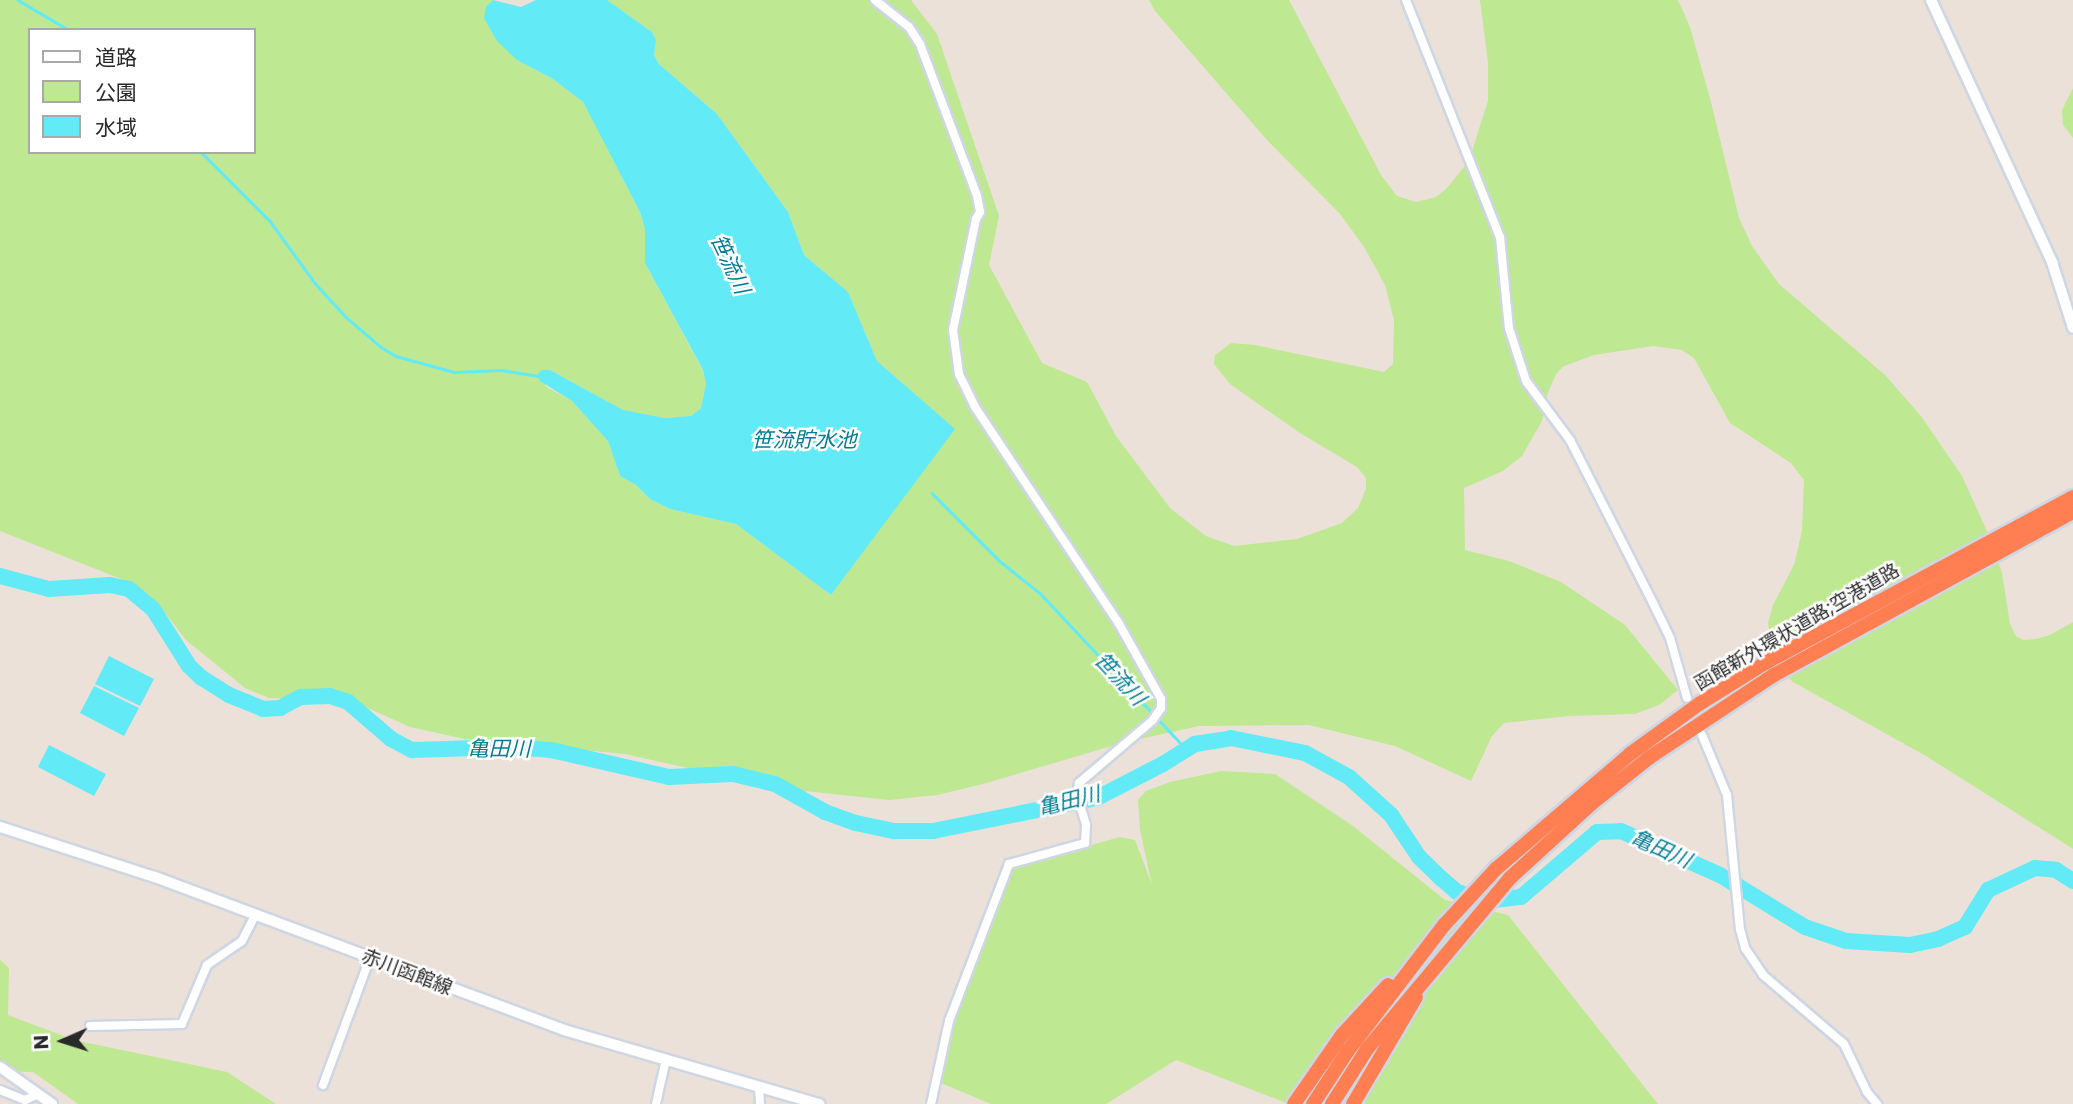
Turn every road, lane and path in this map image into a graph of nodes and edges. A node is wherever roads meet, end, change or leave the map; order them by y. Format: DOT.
graph roads {
  1 [pos="875,0"];
  2 [pos="1406,0"];
  3 [pos="1931,0"];
  4 [pos="2073,328"];
  5 [pos="2073,497"];
  6 [pos="2073,512"];
  7 [pos="1687,698"];
  8 [pos="1702,735"];
  9 [pos="0,827"];
  10 [pos="256,914"];
  11 [pos="1417,957"];
  12 [pos="370,958"];
  13 [pos="1432,968"];
  14 [pos="90,1027"];
  15 [pos="666,1059"];
  16 [pos="0,1068"];
  17 [pos="323,1085"];
  18 [pos="759,1086"];
  19 [pos="0,1090"];
  20 [pos="36,1095"];
  21 [pos="52,1104"];
  22 [pos="656,1104"];
  23 [pos="760,1104"];
  24 [pos="819,1104"];
  25 [pos="931,1104"];
  26 [pos="1294,1104"];
  27 [pos="1313,1104"];
  28 [pos="1332,1104"];
  29 [pos="1353,1104"];
  30 [pos="1877,1104"];
  1 -- 25 [label="street"];
  2 -- 7 [label="street"];
  3 -- 4 [label="street"];
  5 -- 11 [label="highway, 函館新外環状道路;空港道路"];
  6 -- 13 [label="highway, 函館新外環状道路;空港道路"];
  8 -- 30 [label="street"];
  9 -- 10 [label="main road, 赤川函館線"];
  10 -- 12 [label="main road, 赤川函館線"];
  10 -- 14 [label="street"];
  11 -- 26 [label="highway"];
  11 -- 27 [label="highway, 函館新外環状道路;空港道路"];
  12 -- 15 [label="main road, 赤川函館線"];
  12 -- 17 [label="street"];
  13 -- 28 [label="highway, 函館新外環状道路;空港道路"];
  13 -- 29 [label="highway"];
  15 -- 18 [label="main road, 赤川函館線"];
  15 -- 22 [label="street"];
  16 -- 20 [label="street"];
  18 -- 23 [label="street"];
  18 -- 24 [label="main road, 赤川函館線"];
  19 -- 20 [label="street"];
  20 -- 21 [label="street"];
}
